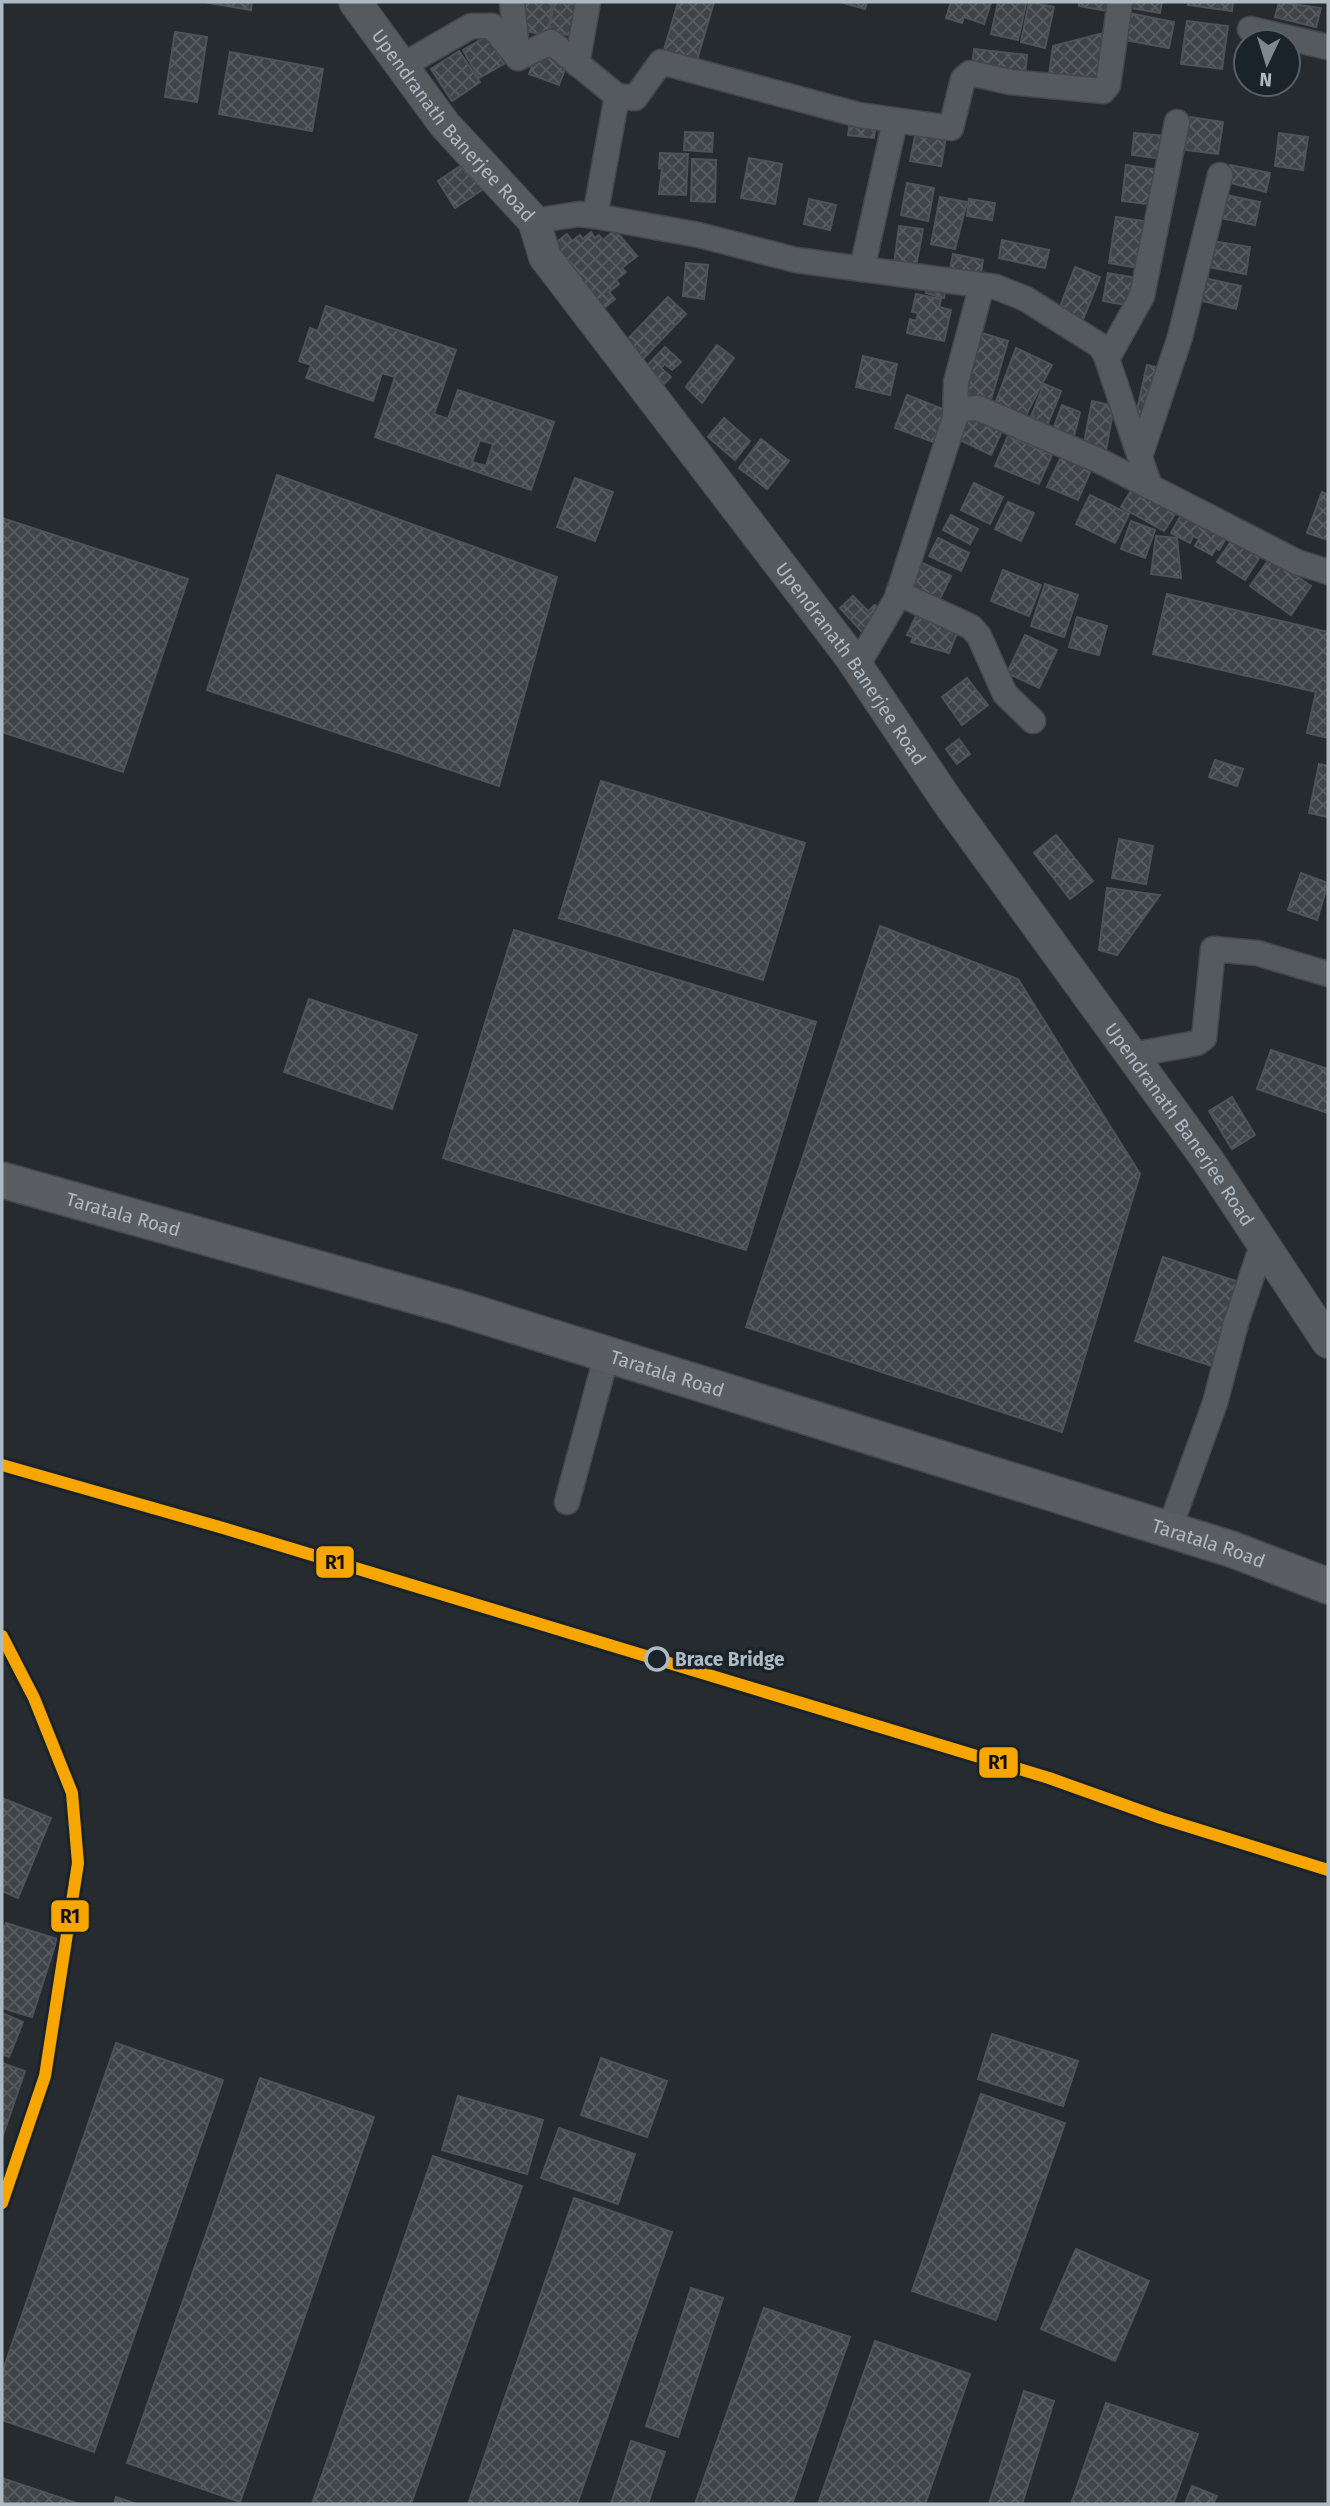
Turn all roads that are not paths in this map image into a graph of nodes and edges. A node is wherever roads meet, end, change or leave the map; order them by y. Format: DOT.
graph roads {
  1 [pos="355,2"];
  2 [pos="512,2"];
  3 [pos="588,2"];
  4 [pos="1120,2"];
  5 [pos="1302,41"];
  6 [pos="1328,47"];
  7 [pos="518,58"];
  8 [pos="578,64"];
  9 [pos="402,66"];
  10 [pos="617,96"];
  11 [pos="895,121"];
  12 [pos="1177,122"];
  13 [pos="1220,175"];
  14 [pos="595,216"];
  15 [pos="534,221"];
  16 [pos="862,269"];
  17 [pos="982,285"];
  18 [pos="1107,359"];
  19 [pos="956,418"];
  20 [pos="1140,456"];
  21 [pos="1150,486"];
  22 [pos="1328,572"];
  23 [pos="898,593"];
  24 [pos="857,666"];
  25 [pos="1033,721"];
  26 [pos="1328,974"];
  27 [pos="1132,1055"];
  28 [pos="2,1180"];
  29 [pos="1263,1243"];
  30 [pos="1328,1342"];
  31 [pos="607,1354"];
  32 [pos="567,1502"];
  33 [pos="1169,1530"];
  34 [pos="1328,1586"];
  1 -- 9 [label="street, Upendranath Banerjee Road"];
  2 -- 7 [label="street"];
  3 -- 8 [label="street"];
  4 -- 11 [label="street"];
  5 -- 6 [label="street"];
  7 -- 8 [label="street"];
  7 -- 9 [label="street"];
  8 -- 10 [label="street"];
  9 -- 15 [label="street, Upendranath Banerjee Road"];
  10 -- 11 [label="street"];
  10 -- 14 [label="street"];
  11 -- 16 [label="street"];
  12 -- 18 [label="street"];
  13 -- 20 [label="street"];
  14 -- 15 [label="street"];
  14 -- 16 [label="street"];
  15 -- 24 [label="street, Upendranath Banerjee Road"];
  16 -- 17 [label="street"];
  17 -- 18 [label="street"];
  17 -- 19 [label="street"];
  18 -- 20 [label="street"];
  19 -- 21 [label="street"];
  19 -- 23 [label="street"];
  20 -- 21 [label="street"];
  21 -- 22 [label="street"];
  23 -- 24 [label="street"];
  23 -- 25 [label="street"];
  24 -- 27 [label="street, Upendranath Banerjee Road"];
  26 -- 27 [label="street"];
  27 -- 29 [label="street, Upendranath Banerjee Road"];
  28 -- 31 [label="main road, Taratala Road"];
  29 -- 30 [label="street, Upendranath Banerjee Road"];
  29 -- 33 [label="street"];
  31 -- 32 [label="street"];
  31 -- 33 [label="main road, Taratala Road"];
  33 -- 34 [label="main road, Taratala Road"];
}
